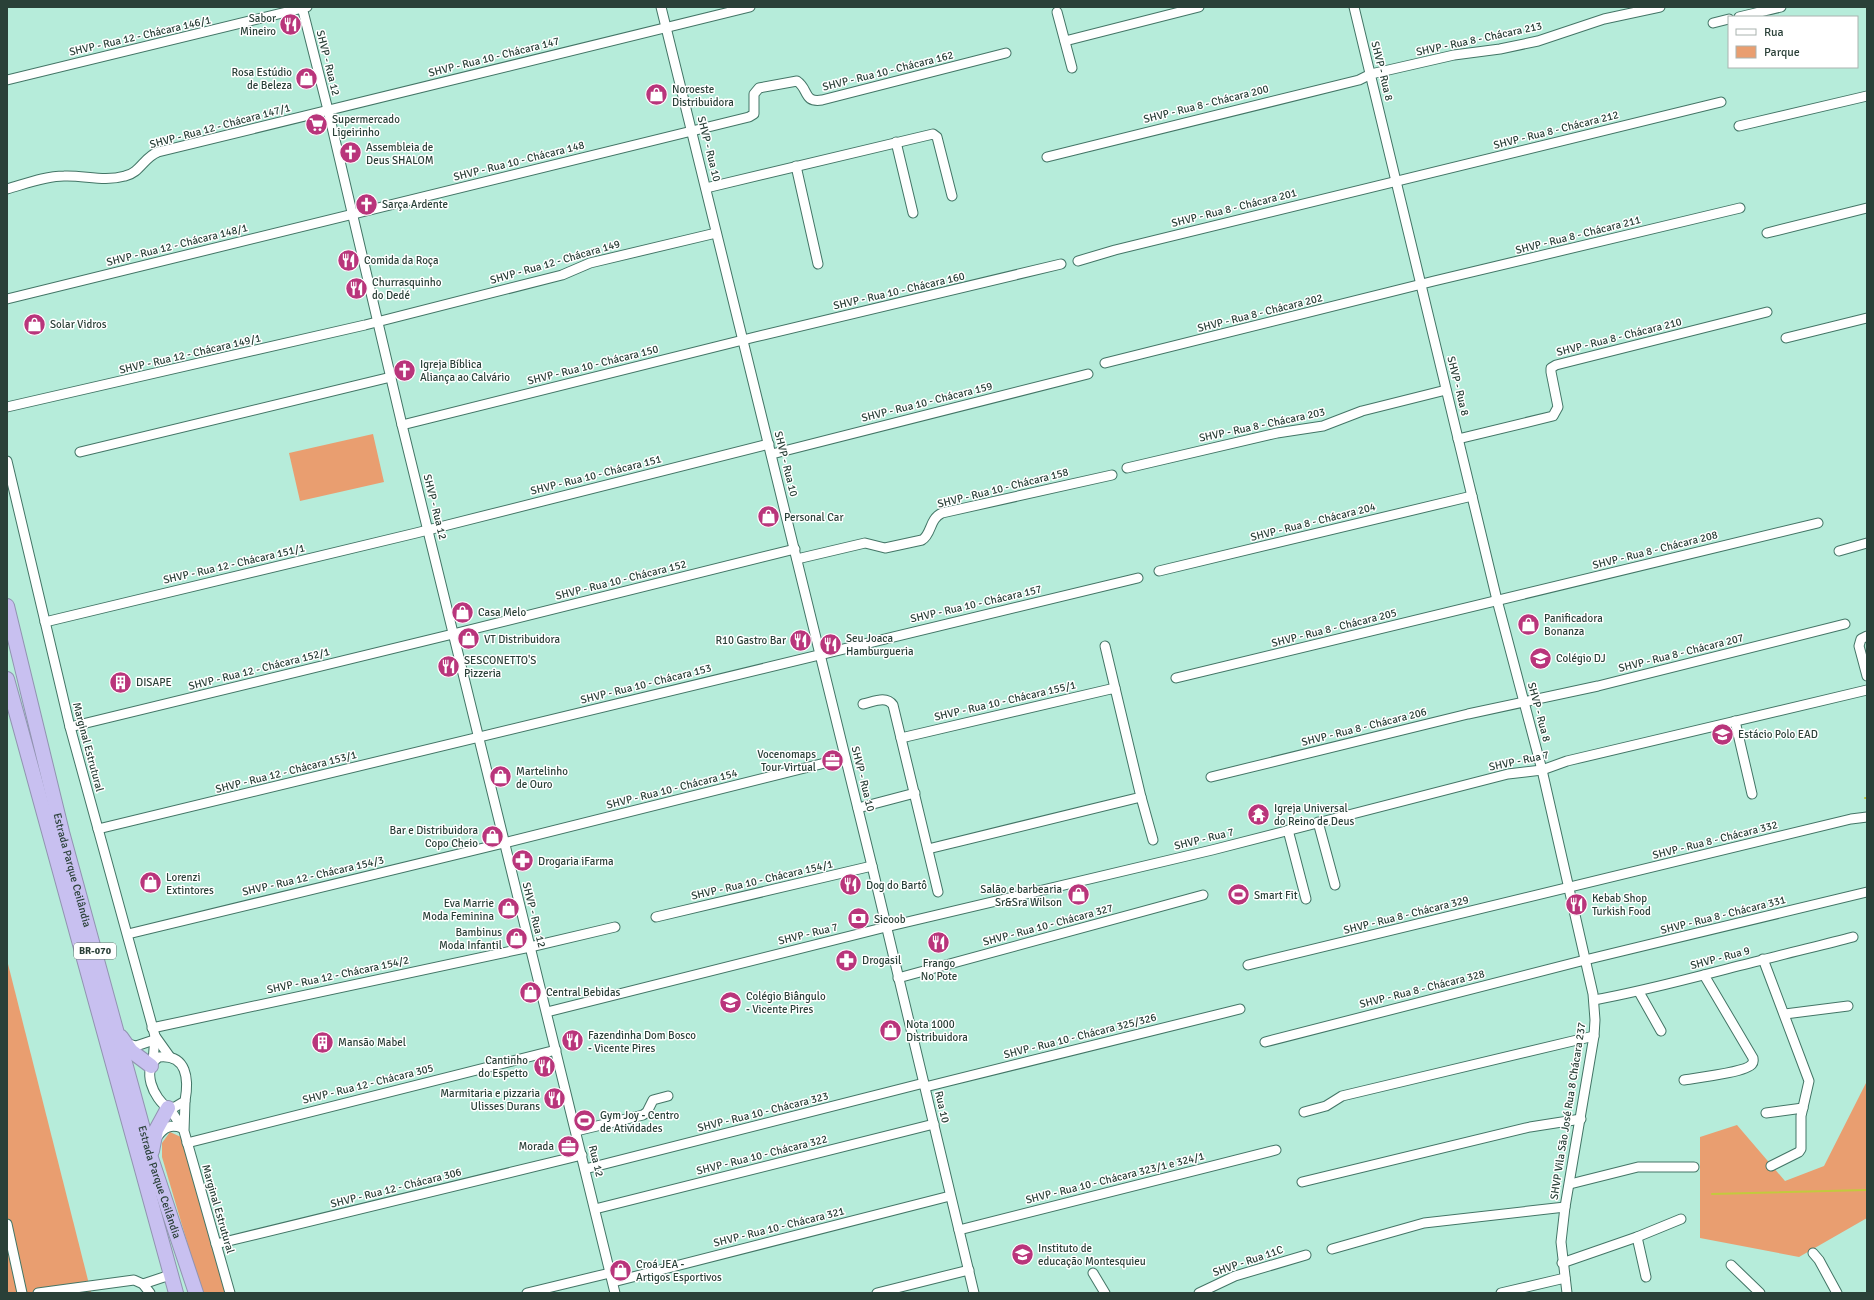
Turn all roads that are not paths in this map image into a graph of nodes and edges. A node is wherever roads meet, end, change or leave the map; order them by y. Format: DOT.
graph roads {
  1 [pos="303,7"];
  2 [pos="662,7"];
  3 [pos="750,7"];
  4 [pos="1199,7"];
  5 [pos="1354,7"];
  6 [pos="1660,7"];
  7 [pos="1781,7"];
  8 [pos="1057,12"];
  9 [pos="1743,16"];
  10 [pos="1728,19"];
  11 [pos="1713,23"];
  12 [pos="667,27"];
  13 [pos="1065,40"];
  14 [pos="1006,53"];
  15 [pos="1072,68"];
  16 [pos="1371,74"];
  17 [pos="7,80"];
  18 [pos="1867,96"];
  19 [pos="1721,102"];
  20 [pos="328,110"];
  21 [pos="1739,126"];
  22 [pos="692,132"];
  23 [pos="896,142"];
  24 [pos="1047,157"];
  25 [pos="796,166"];
  26 [pos="1396,180"];
  27 [pos="706,188"];
  28 [pos="7,189"];
  29 [pos="952,196"];
  30 [pos="1740,208"];
  31 [pos="1867,208"];
  32 [pos="913,213"];
  33 [pos="352,214"];
  34 [pos="716,233"];
  35 [pos="1767,233"];
  36 [pos="1078,261"];
  37 [pos="818,264"];
  38 [pos="1061,264"];
  39 [pos="1421,285"];
  40 [pos="7,299"];
  41 [pos="1767,312"];
  42 [pos="1867,318"];
  43 [pos="378,322"];
  44 [pos="1786,338"];
  45 [pos="743,341"];
  46 [pos="1105,363"];
  47 [pos="1088,374"];
  48 [pos="391,377"];
  49 [pos="1446,390"];
  50 [pos="7,407"];
  51 [pos="402,425"];
  52 [pos="1458,438"];
  53 [pos="769,444"];
  54 [pos="80,452"];
  55 [pos="772,454"];
  56 [pos="7,461"];
  57 [pos="1127,468"];
  58 [pos="1112,475"];
  59 [pos="1472,496"];
  60 [pos="1818,523"];
  61 [pos="429,529"];
  62 [pos="1867,543"];
  63 [pos="794,548"];
  64 [pos="1839,551"];
  65 [pos="797,559"];
  66 [pos="1159,571"];
  67 [pos="1138,578"];
  68 [pos="1497,600"];
  69 [pos="7,606"];
  70 [pos="45,622"];
  71 [pos="1845,624"];
  72 [pos="453,634"];
  73 [pos="1867,636"];
  74 [pos="1105,646"];
  75 [pos="819,654"];
  76 [pos="1867,676"];
  77 [pos="1176,678"];
  78 [pos="7,679"];
  79 [pos="1115,688"];
  80 [pos="1867,690"];
  81 [pos="1523,701"];
  82 [pos="863,704"];
  83 [pos="11,716"];
  84 [pos="1735,722"];
  85 [pos="70,727"];
  86 [pos="479,737"];
  87 [pos="901,738"];
  88 [pos="845,758"];
  89 [pos="1542,770"];
  90 [pos="1211,777"];
  91 [pos="915,793"];
  92 [pos="1752,794"];
  93 [pos="1141,797"];
  94 [pos="858,808"];
  95 [pos="1867,817"];
  96 [pos="1318,822"];
  97 [pos="98,829"];
  98 [pos="1288,830"];
  99 [pos="1153,840"];
  100 [pos="504,843"];
  101 [pos="928,849"];
  102 [pos="872,866"];
  103 [pos="1335,885"];
  104 [pos="1569,888"];
  105 [pos="938,892"];
  106 [pos="1867,892"];
  107 [pos="1203,895"];
  108 [pos="1306,899"];
  109 [pos="656,917"];
  110 [pos="615,927"];
  111 [pos="886,927"];
  112 [pos="128,934"];
  113 [pos="1853,936"];
  114 [pos="530,947"];
  115 [pos="1763,959"];
  116 [pos="1585,960"];
  117 [pos="1248,965"];
  118 [pos="1704,975"];
  119 [pos="898,978"];
  120 [pos="1638,992"];
  121 [pos="1594,1000"];
  122 [pos="1848,1006"];
  123 [pos="1240,1009"];
  124 [pos="547,1012"];
  125 [pos="1785,1014"];
  126 [pos="115,1025"];
  127 [pos="1661,1031"];
  128 [pos="154,1035"];
  129 [pos="1594,1036"];
  130 [pos="124,1042"];
  131 [pos="1265,1042"];
  132 [pos="556,1050"];
  133 [pos="170,1057"];
  134 [pos="152,1064"];
  135 [pos="1684,1080"];
  136 [pos="924,1085"];
  137 [pos="668,1096"];
  138 [pos="185,1101"];
  139 [pos="1803,1108"];
  140 [pos="169,1109"];
  141 [pos="1304,1112"];
  142 [pos="1766,1112"];
  143 [pos="1581,1119"];
  144 [pos="934,1124"];
  145 [pos="183,1129"];
  146 [pos="576,1132"];
  147 [pos="153,1143"];
  148 [pos="187,1143"];
  149 [pos="1276,1150"];
  150 [pos="582,1154"];
  151 [pos="151,1158"];
  152 [pos="1771,1166"];
  153 [pos="1694,1167"];
  154 [pos="585,1169"];
  155 [pos="1302,1182"];
  156 [pos="1570,1184"];
  157 [pos="950,1196"];
  158 [pos="1564,1207"];
  159 [pos="595,1209"];
  160 [pos="1681,1219"];
  161 [pos="7,1224"];
  162 [pos="959,1230"];
  163 [pos="1637,1237"];
  164 [pos="216,1244"];
  165 [pos="1332,1249"];
  166 [pos="1813,1253"];
  167 [pos="1306,1255"];
  168 [pos="1562,1263"];
  169 [pos="1731,1265"];
  170 [pos="968,1270"];
  171 [pos="1093,1273"];
  172 [pos="170,1275"];
  173 [pos="1646,1277"];
  174 [pos="612,1278"];
  175 [pos="1565,1278"];
  176 [pos="143,1284"];
  177 [pos="22,1293"];
  178 [pos="38,1293"];
  179 [pos="150,1293"];
  180 [pos="176,1293"];
  181 [pos="196,1293"];
  182 [pos="230,1293"];
  183 [pos="527,1293"];
  184 [pos="615,1293"];
  185 [pos="877,1293"];
  186 [pos="974,1293"];
  187 [pos="1105,1293"];
  188 [pos="1199,1293"];
  189 [pos="1501,1293"];
  190 [pos="1567,1293"];
  191 [pos="1760,1293"];
  192 [pos="1837,1293"];
  1 -- 17 [label="street, SHVP - Rua 12 - Chácara 146/1"];
  1 -- 20 [label="street, SHVP - Rua 12"];
  2 -- 12 [label="street, SHVP - Rua 10"];
  3 -- 12 [label="street, SHVP - Rua 10 - Chácara 147"];
  4 -- 13 [label="street"];
  5 -- 16 [label="street, SHVP - Rua 8"];
  6 -- 16 [label="street, SHVP - Rua 8 - Chácara 213"];
  7 -- 9 [label="street"];
  8 -- 13 [label="street"];
  10 -- 11 [label="street"];
  12 -- 20 [label="street, SHVP - Rua 10 - Chácara 147"];
  12 -- 22 [label="street, SHVP - Rua 10"];
  13 -- 15 [label="street"];
  14 -- 22 [label="street, SHVP - Rua 10 - Chácara 162"];
  16 -- 24 [label="street, SHVP - Rua 8 - Chácara 200"];
  16 -- 26 [label="street, SHVP - Rua 8"];
  18 -- 21 [label="street"];
  19 -- 26 [label="street, SHVP - Rua 8 - Chácara 212"];
  20 -- 28 [label="street, SHVP - Rua 12 - Chácara 147/1"];
  20 -- 33 [label="street, SHVP - Rua 12"];
  22 -- 27 [label="street, SHVP - Rua 10"];
  22 -- 33 [label="street, SHVP - Rua 10 - Chácara 148"];
  23 -- 25 [label="street"];
  23 -- 29 [label="street"];
  23 -- 32 [label="street"];
  25 -- 27 [label="street"];
  25 -- 37 [label="street"];
  26 -- 36 [label="street, SHVP - Rua 8 - Chácara 201"];
  26 -- 39 [label="street, SHVP - Rua 8"];
  27 -- 34 [label="street, SHVP - Rua 10"];
  30 -- 39 [label="street, SHVP - Rua 8 - Chácara 211"];
  31 -- 35 [label="street"];
  33 -- 40 [label="street, SHVP - Rua 12 - Chácara 148/1"];
  33 -- 43 [label="street, SHVP - Rua 12"];
  34 -- 43 [label="street, SHVP - Rua 12 - Chácara 149"];
  34 -- 45 [label="street, SHVP - Rua 10"];
  38 -- 45 [label="street, SHVP - Rua 10 - Chácara 160"];
  39 -- 46 [label="street, SHVP - Rua 8 - Chácara 202"];
  39 -- 49 [label="street, SHVP - Rua 8"];
  41 -- 52 [label="street, SHVP - Rua 8 - Chácara 210"];
  42 -- 44 [label="street"];
  43 -- 48 [label="street, SHVP - Rua 12"];
  43 -- 50 [label="street, SHVP - Rua 12 - Chácara 149/1"];
  45 -- 51 [label="street, SHVP - Rua 10 - Chácara 150"];
  45 -- 53 [label="street, SHVP - Rua 10"];
  47 -- 55 [label="street, SHVP - Rua 10 - Chácara 159"];
  48 -- 51 [label="street, SHVP - Rua 12"];
  48 -- 54 [label="street"];
  49 -- 52 [label="street, SHVP - Rua 8"];
  49 -- 57 [label="street, SHVP - Rua 8 - Chácara 203"];
  51 -- 61 [label="street, SHVP - Rua 12"];
  52 -- 59 [label="street, SHVP - Rua 8"];
  53 -- 55 [label="street, SHVP - Rua 10"];
  53 -- 61 [label="street, SHVP - Rua 10 - Chácara 151"];
  55 -- 63 [label="street, SHVP - Rua 10"];
  56 -- 70 [label="street, Marginal Estrutural"];
  58 -- 65 [label="street, SHVP - Rua 10 - Chácara 158"];
  59 -- 66 [label="street, SHVP - Rua 8 - Chácara 204"];
  59 -- 68 [label="street, SHVP - Rua 8"];
  60 -- 68 [label="street, SHVP - Rua 8 - Chácara 208"];
  61 -- 70 [label="street, SHVP - Rua 12 - Chácara 151/1"];
  61 -- 72 [label="street, SHVP - Rua 12"];
  62 -- 64 [label="street"];
  63 -- 65 [label="street, SHVP - Rua 10"];
  63 -- 72 [label="street, SHVP - Rua 10 - Chácara 152"];
  65 -- 75 [label="street, SHVP - Rua 10"];
  67 -- 75 [label="street, SHVP - Rua 10 - Chácara 157"];
  68 -- 77 [label="street, SHVP - Rua 8 - Chácara 205"];
  68 -- 81 [label="street, SHVP - Rua 8"];
  69 -- 126 [label="highway, Estrada Parque Ceilândia / BR-070"];
  70 -- 85 [label="street, Marginal Estrutural"];
  71 -- 81 [label="street, SHVP - Rua 8 - Chácara 207"];
  72 -- 85 [label="street, SHVP - Rua 12 - Chácara 152/1"];
  72 -- 86 [label="street, SHVP - Rua 12"];
  73 -- 76 [label="street"];
  74 -- 79 [label="street"];
  75 -- 86 [label="street, SHVP - Rua 10 - Chácara 153"];
  75 -- 88 [label="street, SHVP - Rua 10"];
  78 -- 83 [label="highway, Estrada Parque Ceilândia / BR-070"];
  79 -- 87 [label="street, SHVP - Rua 10 - Chácara 155/1"];
  79 -- 93 [label="street"];
  80 -- 84 [label="street, SHVP - Rua 7"];
  81 -- 89 [label="street, SHVP - Rua 8"];
  81 -- 90 [label="street, SHVP - Rua 8 - Chácara 206"];
  82 -- 87 [label="street"];
  83 -- 172 [label="highway, Estrada Parque Ceilândia / BR-070"];
  84 -- 89 [label="street, SHVP - Rua 7"];
  84 -- 92 [label="street"];
  85 -- 97 [label="street, Marginal Estrutural"];
  86 -- 97 [label="street, SHVP - Rua 12 - Chácara 153/1"];
  86 -- 100 [label="street, SHVP - Rua 12"];
  87 -- 91 [label="street"];
  88 -- 94 [label="street, SHVP - Rua 10"];
  88 -- 100 [label="street, SHVP - Rua 10 - Chácara 154"];
  89 -- 96 [label="street, SHVP - Rua 7"];
  89 -- 104 [label="street, SHVP Vila São José Rua 8 Chácara 237"];
  91 -- 94 [label="street"];
  91 -- 101 [label="street"];
  93 -- 99 [label="street"];
  93 -- 101 [label="street"];
  94 -- 102 [label="street, SHVP - Rua 10"];
  95 -- 104 [label="street, SHVP - Rua 8 - Chácara 332"];
  96 -- 98 [label="street, SHVP - Rua 7"];
  96 -- 103 [label="street"];
  97 -- 112 [label="street, Marginal Estrutural"];
  98 -- 108 [label="street"];
  98 -- 111 [label="street, SHVP - Rua 7"];
  100 -- 112 [label="street, SHVP - Rua 12 - Chácara 154/3"];
  100 -- 114 [label="street, SHVP - Rua 12"];
  101 -- 105 [label="street"];
  102 -- 109 [label="street, SHVP - Rua 10 - Chácara 154/1"];
  102 -- 111 [label="street, SHVP - Rua 10"];
  104 -- 116 [label="street, SHVP Vila São José Rua 8 Chácara 237"];
  104 -- 117 [label="street, SHVP - Rua 8 - Chácara 329"];
  106 -- 116 [label="street, SHVP - Rua 8 - Chácara 331"];
  107 -- 119 [label="street, SHVP - Rua 10 - Chácara 327"];
  110 -- 114 [label="street"];
  111 -- 119 [label="street, Rua 10"];
  111 -- 124 [label="street, SHVP - Rua 7"];
  112 -- 128 [label="street, Marginal Estrutural"];
  113 -- 115 [label="street, SHVP - Rua 9"];
  114 -- 124 [label="street, SHVP - Rua 12"];
  114 -- 128 [label="street, SHVP - Rua 12 - Chácara 154/2"];
  115 -- 118 [label="street, SHVP - Rua 9"];
  115 -- 125 [label="street"];
  116 -- 121 [label="street, SHVP Vila São José Rua 8 Chácara 237"];
  116 -- 131 [label="street, SHVP - Rua 8 - Chácara 328"];
  118 -- 120 [label="street, SHVP - Rua 9"];
  118 -- 135 [label="street"];
  119 -- 136 [label="street, Rua 10"];
  120 -- 121 [label="street, SHVP - Rua 9"];
  120 -- 127 [label="street"];
  121 -- 129 [label="street, SHVP Vila São José Rua 8 Chácara 237"];
  122 -- 125 [label="street"];
  123 -- 136 [label="street, SHVP - Rua 10 - Chácara 325/326"];
  124 -- 132 [label="street, Rua 12"];
  125 -- 139 [label="street"];
  126 -- 130 [label="highway"];
  126 -- 151 [label="highway, Estrada Parque Ceilândia / BR-070"];
  128 -- 130 [label="street, SHVP - Rua 12 - Chácara 154/2"];
  128 -- 133 [label="street, Marginal Estrutural"];
  128 -- 134 [label="street, Marginal Estrutural"];
  129 -- 141 [label="street"];
  129 -- 143 [label="street, SHVP Vila São José Rua 8 Chácara 237"];
  130 -- 134 [label="highway"];
  132 -- 146 [label="street, Rua 12"];
  132 -- 148 [label="street, SHVP - Rua 12 - Chácara 305"];
  133 -- 134 [label="street"];
  133 -- 138 [label="street"];
  134 -- 140 [label="street"];
  136 -- 144 [label="street, Rua 10"];
  136 -- 154 [label="street, SHVP - Rua 10 - Chácara 323"];
  137 -- 146 [label="street"];
  138 -- 140 [label="street"];
  138 -- 145 [label="street, Marginal Estrutural"];
  139 -- 142 [label="street"];
  139 -- 152 [label="street"];
  140 -- 145 [label="street, Marginal Estrutural"];
  140 -- 147 [label="highway"];
  143 -- 155 [label="street"];
  143 -- 156 [label="street, SHVP Vila São José Rua 8 Chácara 237"];
  144 -- 157 [label="street, Rua 10"];
  144 -- 159 [label="street, SHVP - Rua 10 - Chácara 322"];
  145 -- 147 [label="street"];
  145 -- 148 [label="street, Marginal Estrutural"];
  146 -- 150 [label="street, Rua 12"];
  147 -- 151 [label="highway"];
  148 -- 164 [label="street, Marginal Estrutural"];
  149 -- 162 [label="street, SHVP - Rua 10 - Chácara 323/1 e 324/1"];
  150 -- 154 [label="street, Rua 12"];
  150 -- 164 [label="street, SHVP - Rua 12 - Chácara 306"];
  151 -- 181 [label="highway, Estrada Parque Ceilândia / BR-070"];
  153 -- 156 [label="street"];
  154 -- 159 [label="street, Rua 12"];
  156 -- 158 [label="street, SHVP Vila São José Rua 8 Chácara 237"];
  157 -- 162 [label="street, Rua 10"];
  157 -- 174 [label="street, SHVP - Rua 10 - Chácara 321"];
  158 -- 165 [label="street"];
  158 -- 168 [label="street, SHVP Vila São José Rua 8 Chácara 237"];
  159 -- 174 [label="street, Rua 12"];
  160 -- 163 [label="street"];
  161 -- 177 [label="street"];
  162 -- 170 [label="street, Rua 10"];
  163 -- 168 [label="street"];
  163 -- 173 [label="street"];
  164 -- 182 [label="street, Marginal Estrutural"];
  166 -- 192 [label="street"];
  167 -- 188 [label="street, SHVP - Rua 11C"];
  168 -- 175 [label="street, SHVP Vila São José Rua 8 Chácara 237"];
  169 -- 191 [label="street"];
  170 -- 185 [label="street"];
  170 -- 186 [label="street, Rua 10"];
  171 -- 187 [label="street"];
  172 -- 176 [label="street"];
  172 -- 180 [label="highway, Estrada Parque Ceilândia / BR-070"];
  174 -- 183 [label="street, SHVP - Rua 10 - Chácara 321"];
  174 -- 184 [label="street, Rua 12"];
  175 -- 189 [label="street"];
  175 -- 190 [label="street, SHVP Vila São José Rua 8 Chácara 237"];
  176 -- 178 [label="street"];
  176 -- 179 [label="street"];
}
